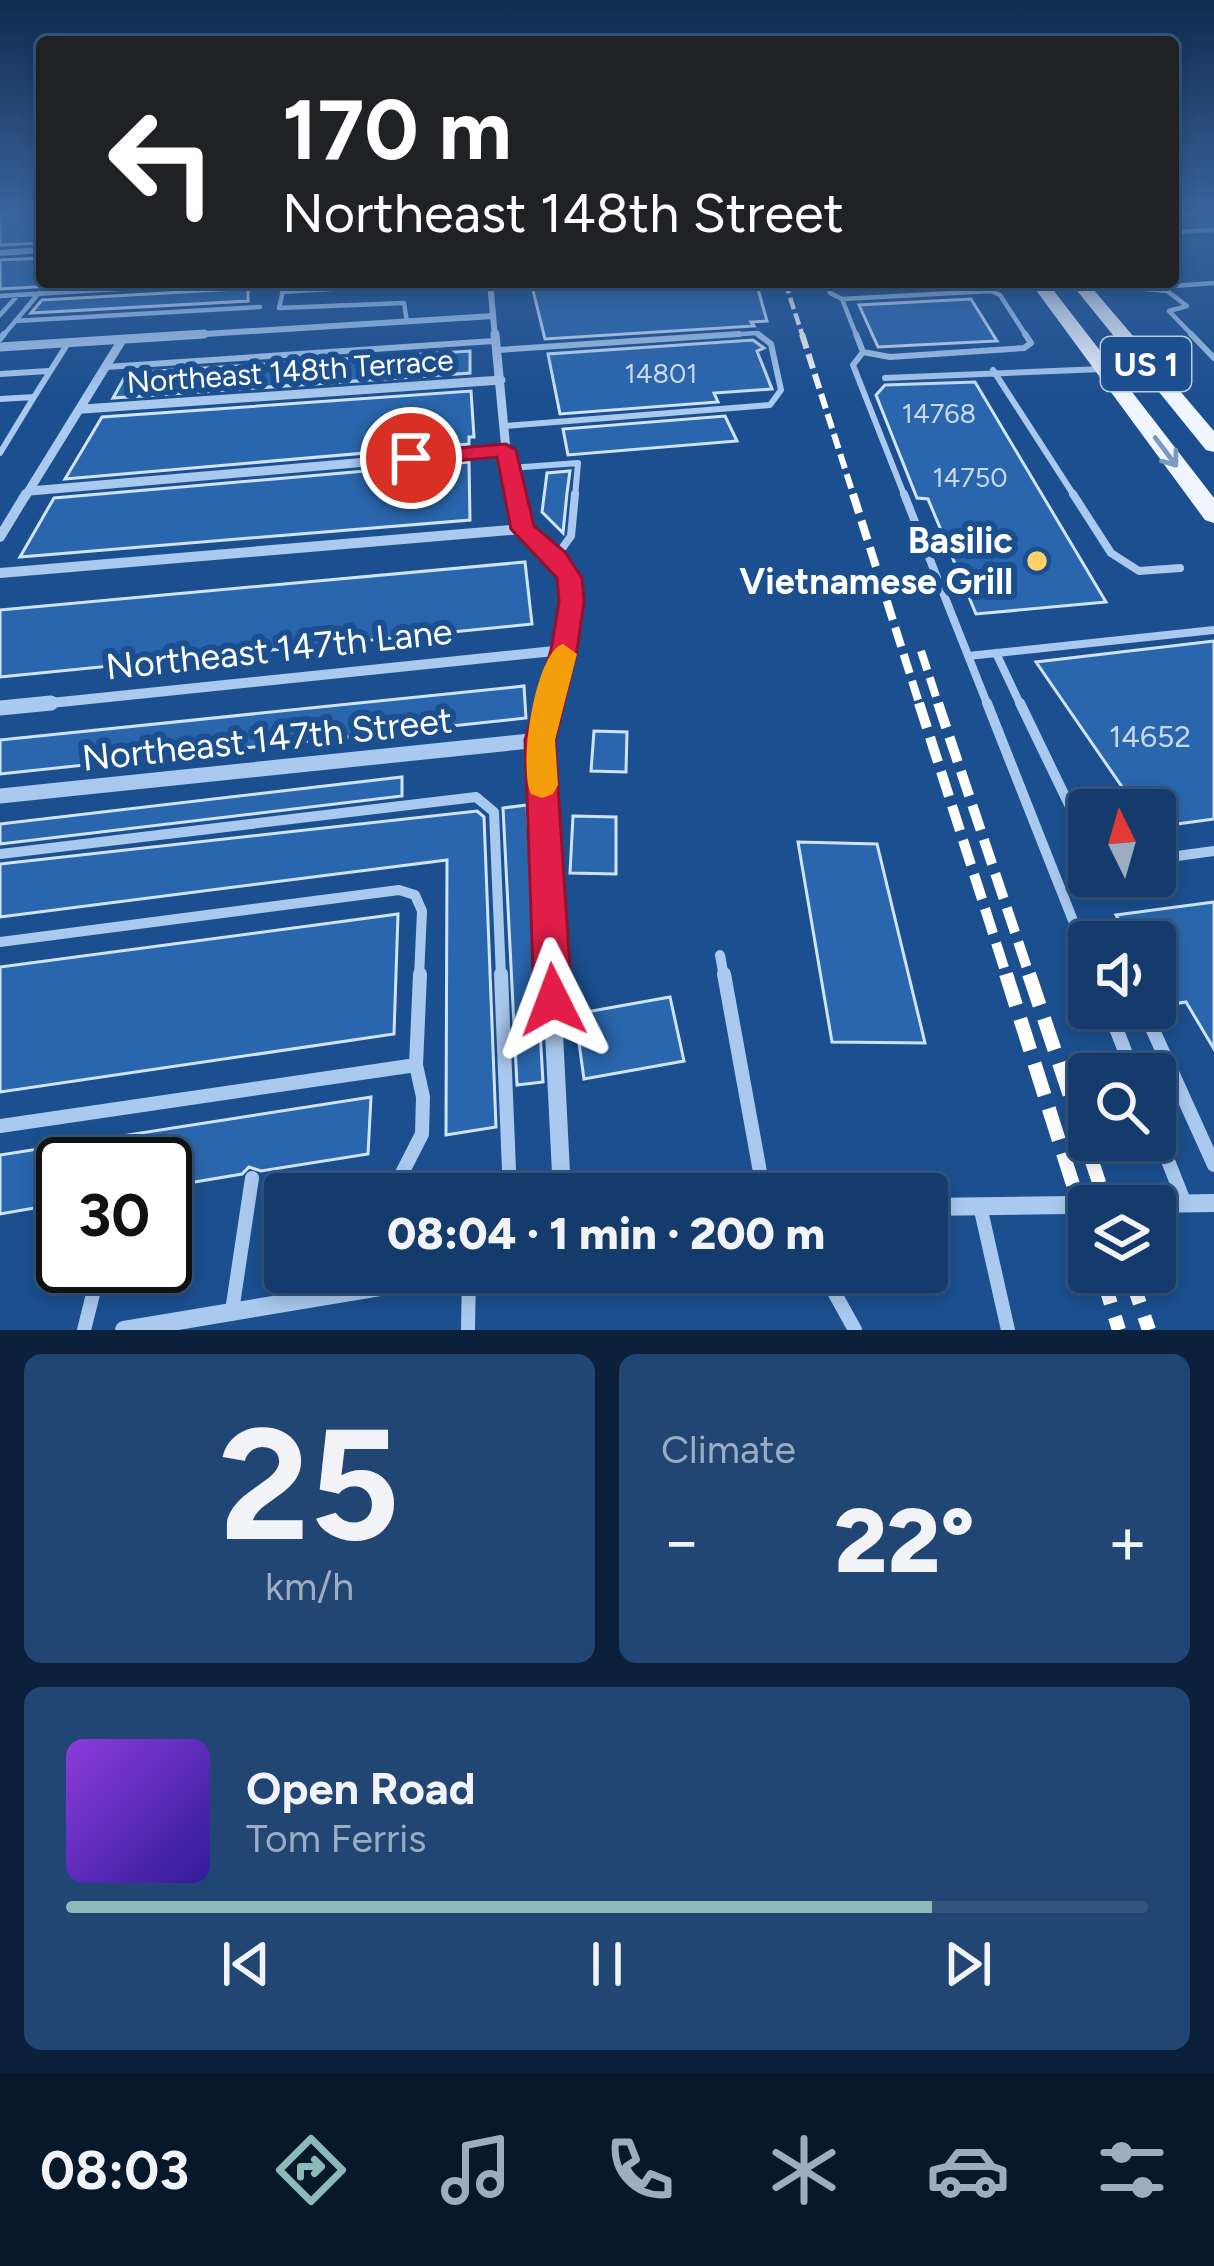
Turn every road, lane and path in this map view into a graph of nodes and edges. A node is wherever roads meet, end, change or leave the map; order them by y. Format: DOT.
graph roads {
  1 [pos="1214,283"];
  2 [pos="1179,286"];
  3 [pos="69,288"];
  4 [pos="115,288"];
  5 [pos="283,288"];
  6 [pos="346,288"];
  7 [pos="491,288"];
  8 [pos="829,288"];
  9 [pos="942,288"];
  10 [pos="1042,288"];
  11 [pos="1086,288"];
  12 [pos="1111,288"];
  13 [pos="1171,288"];
  14 [pos="100,290"];
  15 [pos="1122,290"];
  16 [pos="1167,291"];
  17 [pos="65,292"];
  18 [pos="282,292"];
  19 [pos="942,292"];
  20 [pos="39,293"];
  21 [pos="18,295"];
  22 [pos="0,296"];
  23 [pos="842,299"];
  24 [pos="1109,304"];
  25 [pos="260,307"];
  26 [pos="215,310"];
  27 [pos="0,315"];
  28 [pos="493,316"];
  29 [pos="15,321"];
  30 [pos="407,322"];
  31 [pos="203,334"];
  32 [pos="122,340"];
  33 [pos="0,343"];
  34 [pos="68,343"];
  35 [pos="496,345"];
  36 [pos="863,352"];
  37 [pos="1214,358"];
  38 [pos="106,367"];
  39 [pos="1103,369"];
  40 [pos="993,370"];
  41 [pos="48,371"];
  42 [pos="0,374"];
  43 [pos="885,378"];
  44 [pos="501,380"];
  45 [pos="34,397"];
  46 [pos="0,399"];
  47 [pos="83,409"];
  48 [pos="506,426"];
  49 [pos="1214,445"];
  50 [pos="506,450"];
  51 [pos="0,452"];
  52 [pos="510,468"];
  53 [pos="1192,485"];
  54 [pos="30,491"];
  55 [pos="1214,504"];
  56 [pos="1214,515"];
  57 [pos="523,529"];
  58 [pos="0,537"];
  59 [pos="556,557"];
  60 [pos="1180,568"];
  61 [pos="0,573"];
  62 [pos="1214,630"];
  63 [pos="564,650"];
  64 [pos="996,653"];
  65 [pos="968,656"];
  66 [pos="0,708"];
  67 [pos="540,740"];
  68 [pos="0,796"];
  69 [pos="1068,802"];
  70 [pos="1214,851"];
  71 [pos="0,854"];
  72 [pos="1176,856"];
  73 [pos="1073,921"];
  74 [pos="0,942"];
  75 [pos="720,955"];
  76 [pos="1152,1029"];
  77 [pos="416,1065"];
  78 [pos="0,1126"];
  79 [pos="1168,1161"];
  80 [pos="1214,1165"];
  81 [pos="402,1173"];
  82 [pos="508,1173"];
  83 [pos="561,1173"];
  84 [pos="760,1173"];
  85 [pos="252,1178"];
  86 [pos="980,1203"];
  87 [pos="1214,1203"];
  88 [pos="948,1205"];
  89 [pos="1186,1206"];
  90 [pos="93,1293"];
  91 [pos="328,1293"];
  92 [pos="469,1293"];
  93 [pos="836,1293"];
  94 [pos="218,1318"];
  95 [pos="84,1330"];
  96 [pos="128,1330"];
  97 [pos="468,1330"];
  98 [pos="855,1330"];
  99 [pos="1008,1330"];
  1 -- 2 [label="lane"];
  3 -- 17 [label="lane"];
  4 -- 14 [label="lane"];
  5 -- 18 [label="lane"];
  6 -- 18 [label="lane"];
  7 -- 28 [label="street"];
  8 -- 23 [label="lane"];
  9 -- 19 [label="lane"];
  10 -- 39 [label="main road, US 1"];
  11 -- 24 [label="main road, US 1"];
  12 -- 15 [label="lane"];
  13 -- 16 [label="lane"];
  14 -- 17 [label="lane"];
  15 -- 16 [label="lane"];
  15 -- 24 [label="lane"];
  16 -- 37 [label="lane"];
  17 -- 20 [label="lane"];
  18 -- 30 [label="lane"];
  19 -- 23 [label="lane"];
  19 -- 36 [label="lane"];
  20 -- 21 [label="lane"];
  20 -- 29 [label="lane"];
  21 -- 22 [label="lane"];
  21 -- 27 [label="lane"];
  23 -- 36 [label="lane"];
  24 -- 49 [label="main road, US 1"];
  25 -- 26 [label="lane"];
  26 -- 29 [label="lane"];
  26 -- 31 [label="lane"];
  28 -- 30 [label="street"];
  28 -- 35 [label="street"];
  29 -- 33 [label="lane"];
  30 -- 31 [label="street"];
  31 -- 32 [label="street"];
  32 -- 34 [label="street"];
  32 -- 38 [label="street"];
  33 -- 34 [label="street"];
  34 -- 41 [label="lane"];
  35 -- 38 [label="lane"];
  35 -- 44 [label="street"];
  35 -- 48 [label="lane"];
  36 -- 65 [label="lane"];
  38 -- 47 [label="street"];
  39 -- 40 [label="lane"];
  39 -- 53 [label="main road, US 1, one-way"];
  40 -- 43 [label="lane"];
  40 -- 60 [label="lane"];
  41 -- 42 [label="lane"];
  41 -- 45 [label="lane"];
  44 -- 47 [label="street, Northeast 148th Terrace"];
  44 -- 48 [label="street"];
  45 -- 46 [label="lane"];
  45 -- 51 [label="lane"];
  47 -- 54 [label="street"];
  48 -- 50 [label="street"];
  50 -- 52 [label="street"];
  50 -- 54 [label="street"];
  52 -- 57 [label="street"];
  52 -- 59 [label="lane"];
  53 -- 55 [label="main road"];
  53 -- 56 [label="main road, US 1"];
  54 -- 58 [label="street"];
  57 -- 59 [label="street"];
  57 -- 61 [label="street"];
  59 -- 63 [label="street"];
  62 -- 64 [label="lane"];
  63 -- 66 [label="street, Northeast 147th Lane"];
  63 -- 67 [label="street"];
  64 -- 65 [label="lane"];
  64 -- 69 [label="lane"];
  65 -- 73 [label="lane"];
  67 -- 68 [label="street, Northeast 147th Street"];
  67 -- 83 [label="street"];
  70 -- 72 [label="lane"];
  71 -- 82 [label="lane"];
  74 -- 77 [label="lane"];
  75 -- 84 [label="lane"];
  76 -- 80 [label="lane"];
  77 -- 78 [label="lane"];
  77 -- 81 [label="lane"];
  79 -- 89 [label="lane"];
  85 -- 94 [label="lane"];
  86 -- 88 [label="street"];
  86 -- 89 [label="street"];
  86 -- 99 [label="lane"];
  87 -- 89 [label="street"];
  90 -- 95 [label="lane"];
  91 -- 94 [label="street"];
  92 -- 97 [label="lane"];
  93 -- 98 [label="lane"];
  94 -- 96 [label="street"];
}
